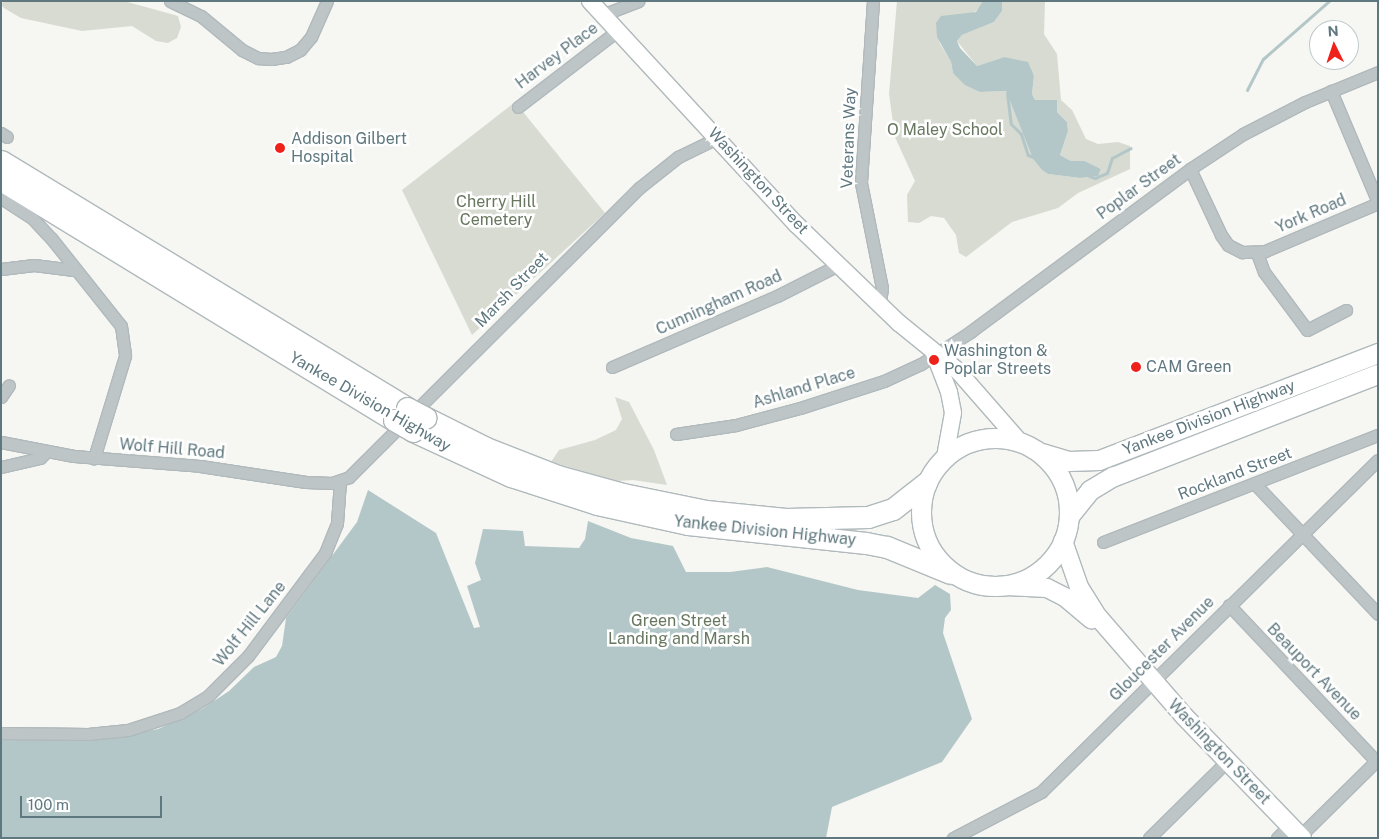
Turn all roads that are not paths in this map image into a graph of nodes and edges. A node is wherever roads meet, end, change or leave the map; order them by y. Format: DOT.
graph roads {
  1 [pos="170,1"];
  2 [pos="327,1"];
  3 [pos="590,1"];
  4 [pos="638,1"];
  5 [pos="872,1"];
  6 [pos="602,15"];
  7 [pos="617,31"];
  8 [pos="1378,72"];
  9 [pos="1331,91"];
  10 [pos="518,107"];
  11 [pos="719,137"];
  12 [pos="1,161"];
  13 [pos="1190,169"];
  14 [pos="1,180"];
  15 [pos="1,198"];
  16 [pos="1378,203"];
  17 [pos="1257,253"];
  18 [pos="838,265"];
  19 [pos="1,269"];
  20 [pos="74,270"];
  21 [pos="880,303"];
  22 [pos="1346,310"];
  23 [pos="934,353"];
  24 [pos="1378,353"];
  25 [pos="612,367"];
  26 [pos="1378,374"];
  27 [pos="9,385"];
  28 [pos="1,397"];
  29 [pos="410,419"];
  30 [pos="676,434"];
  31 [pos="1378,435"];
  32 [pos="1,442"];
  33 [pos="1020,442"];
  34 [pos="46,452"];
  35 [pos="1038,452"];
  36 [pos="945,456"];
  37 [pos="94,458"];
  38 [pos="1378,460"];
  39 [pos="1,467"];
  40 [pos="340,481"];
  41 [pos="926,483"];
  42 [pos="1255,484"];
  43 [pos="1069,516"];
  44 [pos="1303,535"];
  45 [pos="1063,541"];
  46 [pos="1103,542"];
  47 [pos="950,572"];
  48 [pos="1006,586"];
  49 [pos="1230,606"];
  50 [pos="1378,614"];
  51 [pos="1096,625"];
  52 [pos="1138,665"];
  53 [pos="1152,680"];
  54 [pos="1,733"];
  55 [pos="1227,761"];
  56 [pos="1377,761"];
  57 [pos="1292,834"];
  58 [pos="958,837"];
  59 [pos="1149,838"];
  1 -- 2 [label="street"];
  3 -- 6 [label="main road, Washington Street"];
  4 -- 6 [label="street"];
  5 -- 21 [label="street, Veterans Way"];
  6 -- 7 [label="main road, Washington Street"];
  7 -- 10 [label="street, Harvey Place"];
  7 -- 11 [label="main road, Washington Street"];
  8 -- 9 [label="street, Poplar Street"];
  9 -- 13 [label="street, Poplar Street"];
  9 -- 16 [label="street"];
  11 -- 18 [label="main road, Washington Street"];
  11 -- 40 [label="street, Marsh Street"];
  12 -- 29 [label="highway, Yankee Division Highway"];
  13 -- 17 [label="street"];
  13 -- 23 [label="street, Poplar Street"];
  14 -- 29 [label="highway, Yankee Division Highway"];
  15 -- 20 [label="street"];
  16 -- 17 [label="street, York Road"];
  17 -- 22 [label="street"];
  18 -- 21 [label="main road, Washington Street"];
  18 -- 25 [label="street, Cunningham Road"];
  19 -- 20 [label="street"];
  20 -- 37 [label="street"];
  21 -- 23 [label="main road, Washington Street"];
  23 -- 30 [label="street, Ashland Place"];
  23 -- 33 [label="main road, Washington Street"];
  23 -- 36 [label="main road, Washington Street"];
  24 -- 35 [label="highway, Yankee Division Highway"];
  26 -- 43 [label="highway, Yankee Division Highway"];
  27 -- 28 [label="street"];
  29 -- 41 [label="highway, Yankee Division Highway"];
  29 -- 47 [label="highway, Yankee Division Highway"];
  31 -- 42 [label="street, Rockland Street"];
  32 -- 34 [label="street, Wolf Hill Road"];
  33 -- 35 [label="highway"];
  33 -- 36 [label="highway"];
  34 -- 37 [label="street, Wolf Hill Road"];
  34 -- 39 [label="street"];
  35 -- 43 [label="highway"];
  36 -- 41 [label="highway"];
  37 -- 40 [label="street, Wolf Hill Road"];
  38 -- 44 [label="street, Gloucester Avenue"];
  40 -- 54 [label="street, Wolf Hill Lane"];
  41 -- 47 [label="highway"];
  42 -- 44 [label="street"];
  42 -- 46 [label="street, Rockland Street"];
  43 -- 45 [label="highway"];
  44 -- 49 [label="street, Gloucester Avenue"];
  44 -- 50 [label="street"];
  45 -- 48 [label="highway"];
  45 -- 52 [label="main road, Washington Street"];
  47 -- 48 [label="highway"];
  48 -- 51 [label="main road, Washington Street"];
  49 -- 53 [label="street, Gloucester Avenue"];
  49 -- 56 [label="street, Beauport Avenue"];
  51 -- 52 [label="main road, Washington Street"];
  52 -- 53 [label="main road, Washington Street"];
  53 -- 55 [label="main road, Washington Street"];
  53 -- 58 [label="street, Gloucester Avenue"];
  55 -- 57 [label="main road, Washington Street"];
  55 -- 59 [label="street"];
  56 -- 57 [label="street"];
}
